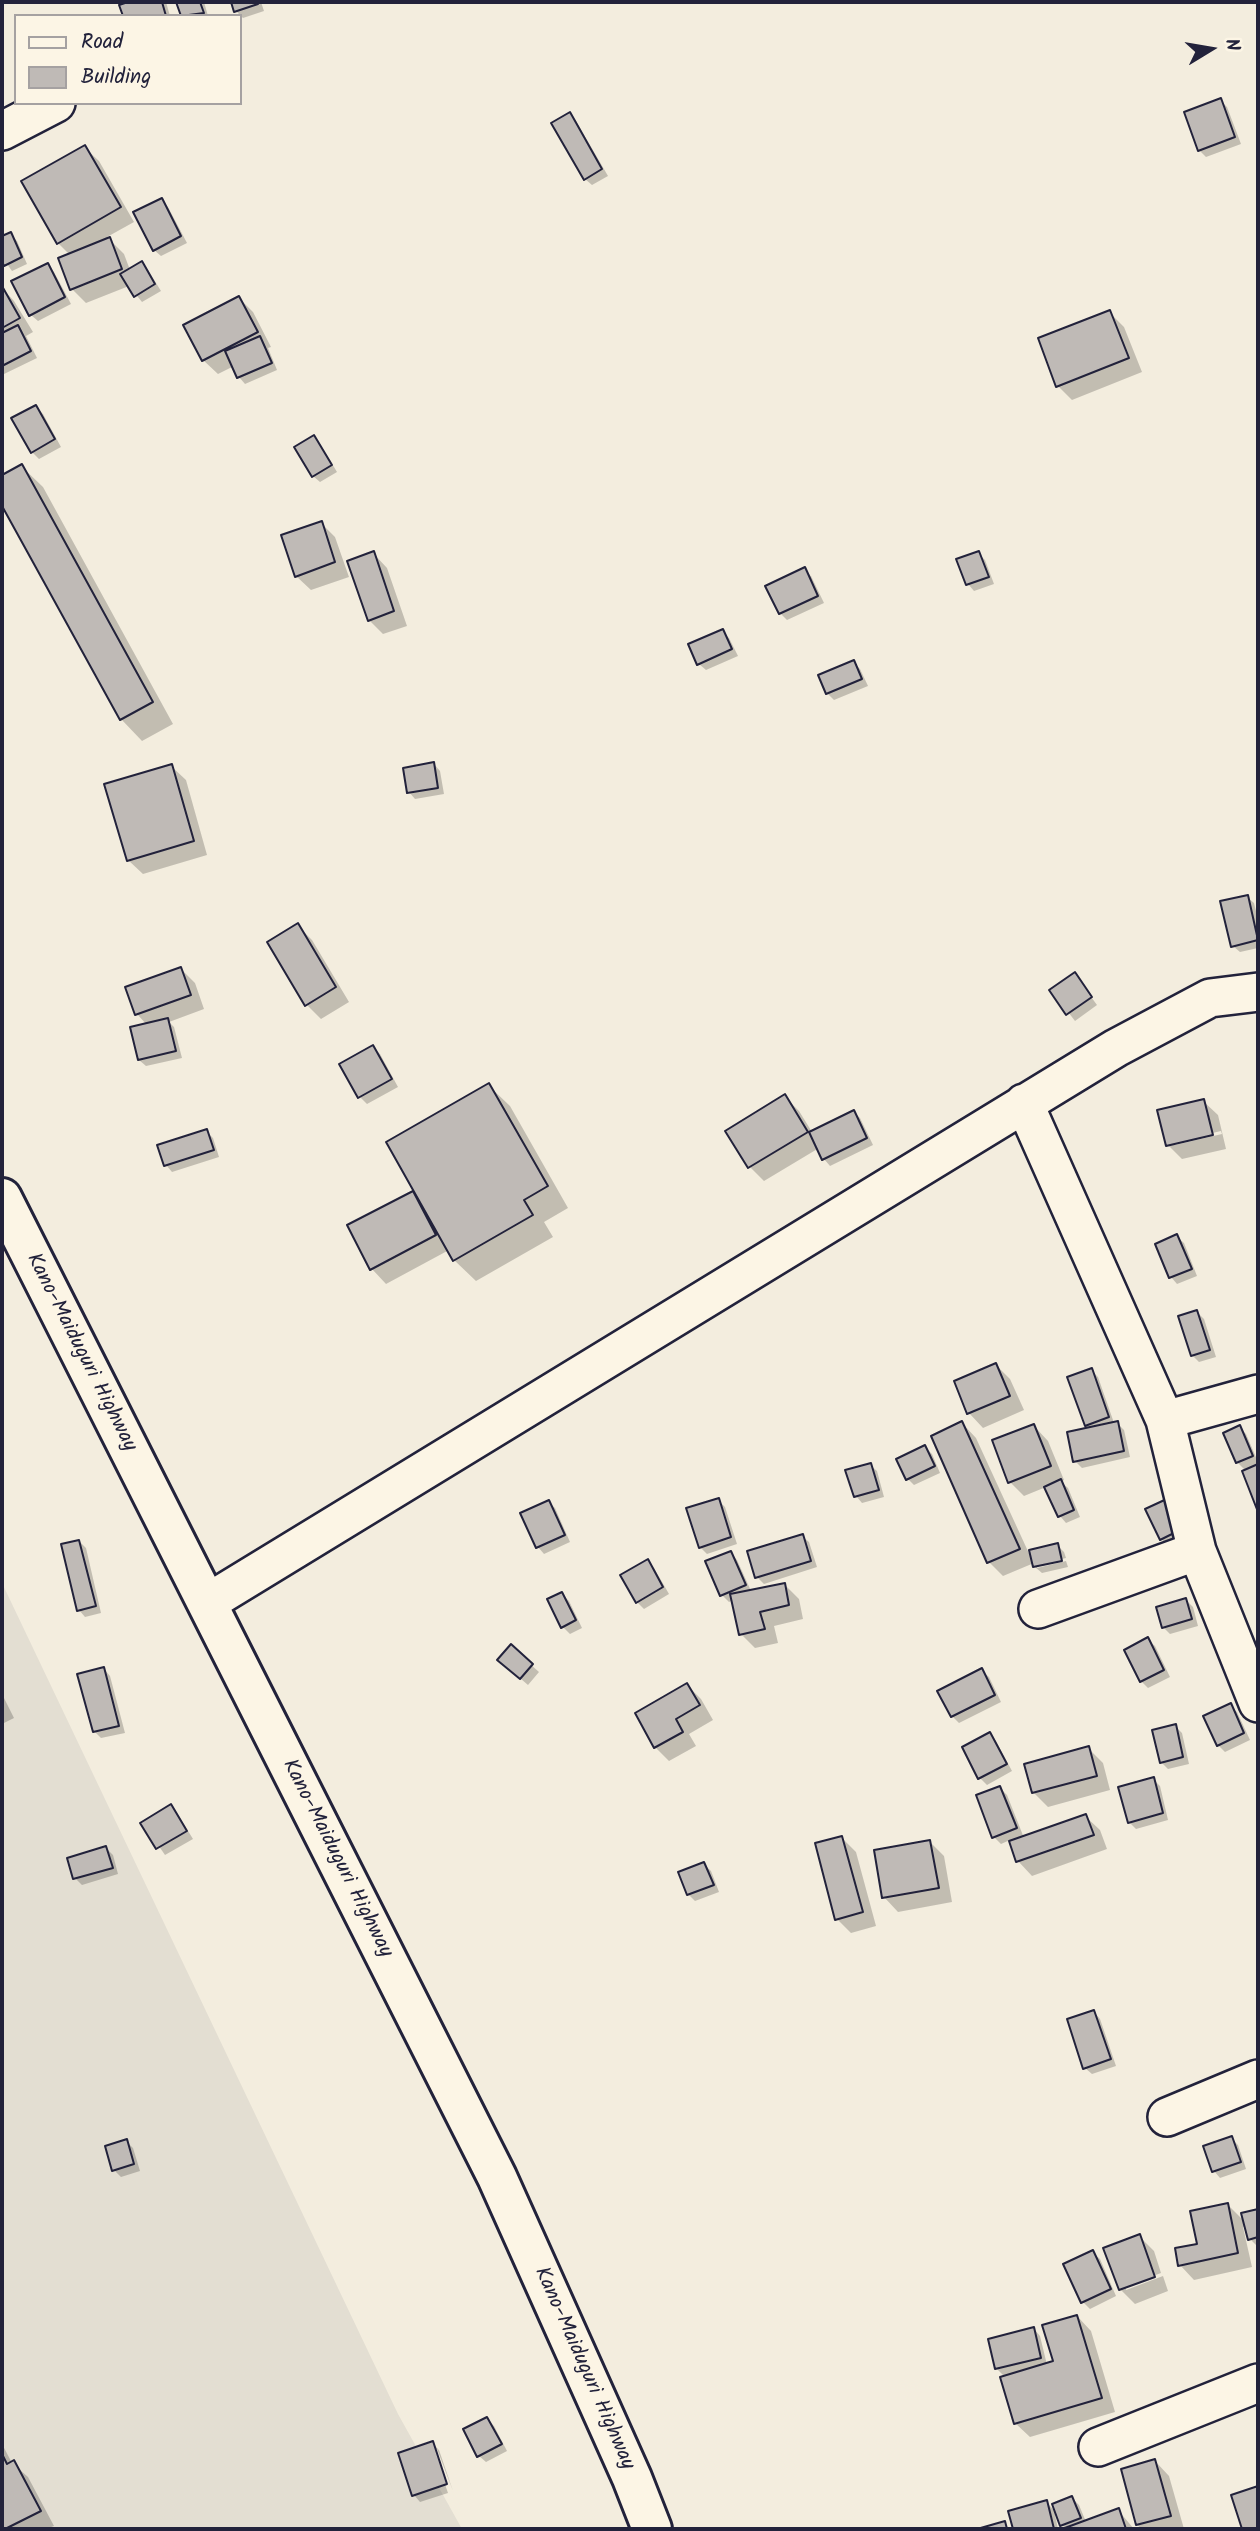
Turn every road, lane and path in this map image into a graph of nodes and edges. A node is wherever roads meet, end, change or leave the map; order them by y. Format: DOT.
graph roads {
  1 [pos="52,105"];
  2 [pos="2,131"];
  3 [pos="1258,992"];
  4 [pos="1024,1103"];
  5 [pos="2,1198"];
  6 [pos="1258,1394"];
  7 [pos="1165,1420"];
  8 [pos="1197,1551"];
  9 [pos="207,1603"];
  10 [pos="1038,1609"];
  11 [pos="1258,1703"];
  12 [pos="1258,2079"];
  13 [pos="1167,2117"];
  14 [pos="1258,2383"];
  15 [pos="1098,2447"];
  16 [pos="652,2529"];
  1 -- 2 [label="street"];
  3 -- 4 [label="street"];
  4 -- 7 [label="street"];
  4 -- 9 [label="street"];
  5 -- 9 [label="highway, Kano-Maiduguri Highway"];
  6 -- 7 [label="street"];
  7 -- 8 [label="street"];
  8 -- 10 [label="street"];
  8 -- 11 [label="street"];
  9 -- 16 [label="highway, Kano-Maiduguri Highway"];
  12 -- 13 [label="street"];
  14 -- 15 [label="street"];
}
